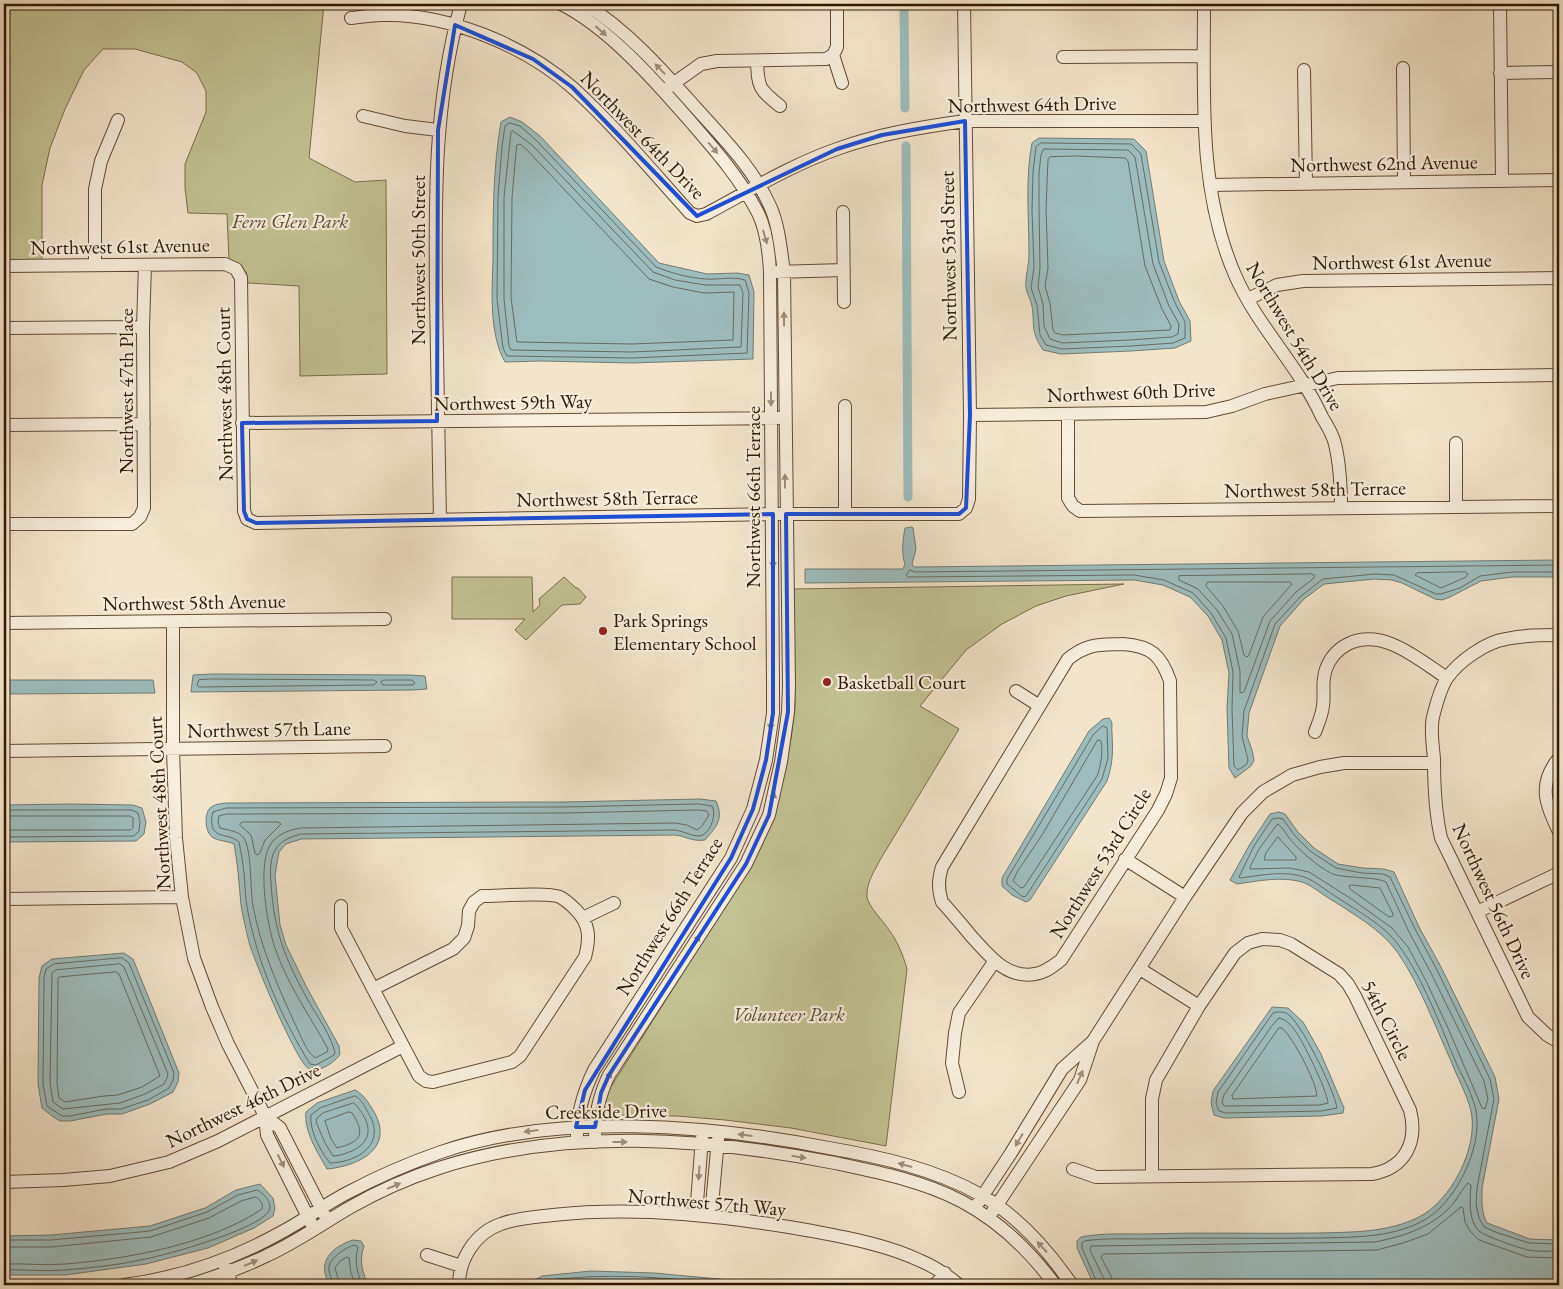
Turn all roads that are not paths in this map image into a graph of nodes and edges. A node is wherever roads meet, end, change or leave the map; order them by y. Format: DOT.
graph roads {
  1 [pos="461,4"];
  2 [pos="561,4"];
  3 [pos="837,4"];
  4 [pos="964,4"];
  5 [pos="1204,4"];
  6 [pos="1500,4"];
  7 [pos="585,6"];
  8 [pos="351,18"];
  9 [pos="455,25"];
  10 [pos="834,55"];
  11 [pos="1204,56"];
  12 [pos="1064,57"];
  13 [pos="757,61"];
  14 [pos="1403,68"];
  15 [pos="1304,70"];
  16 [pos="1559,72"];
  17 [pos="1500,73"];
  18 [pos="674,83"];
  19 [pos="842,83"];
  20 [pos="663,91"];
  21 [pos="780,106"];
  22 [pos="363,116"];
  23 [pos="118,120"];
  24 [pos="965,121"];
  25 [pos="1204,121"];
  26 [pos="438,130"];
  27 [pos="1502,180"];
  28 [pos="1559,180"];
  29 [pos="1404,181"];
  30 [pos="1306,184"];
  31 [pos="1210,185"];
  32 [pos="759,186"];
  33 [pos="746,192"];
  34 [pos="843,212"];
  35 [pos="95,265"];
  36 [pos="145,265"];
  37 [pos="4,266"];
  38 [pos="236,269"];
  39 [pos="844,270"];
  40 [pos="770,272"];
  41 [pos="784,272"];
  42 [pos="1559,278"];
  43 [pos="1248,299"];
  44 [pos="844,302"];
  45 [pos="143,327"];
  46 [pos="4,328"];
  47 [pos="1559,375"];
  48 [pos="1305,384"];
  49 [pos="845,406"];
  50 [pos="1068,414"];
  51 [pos="970,415"];
  52 [pos="772,418"];
  53 [pos="785,418"];
  54 [pos="438,421"];
  55 [pos="242,423"];
  56 [pos="144,424"];
  57 [pos="4,425"];
  58 [pos="1456,443"];
  59 [pos="1559,504"];
  60 [pos="1456,507"];
  61 [pos="966,508"];
  62 [pos="1341,508"];
  63 [pos="779,514"];
  64 [pos="845,514"];
  65 [pos="247,519"];
  66 [pos="440,519"];
  67 [pos="4,524"];
  68 [pos="385,619"];
  69 [pos="173,622"];
  70 [pos="4,623"];
  71 [pos="773,635"];
  72 [pos="788,635"];
  73 [pos="1559,635"];
  74 [pos="1447,678"];
  75 [pos="1016,690"];
  76 [pos="1038,705"];
  77 [pos="1315,732"];
  78 [pos="385,746"];
  79 [pos="173,750"];
  80 [pos="4,751"];
  81 [pos="1559,758"];
  82 [pos="1434,763"];
  83 [pos="1559,832"];
  84 [pos="1126,860"];
  85 [pos="1559,874"];
  86 [pos="182,898"];
  87 [pos="1185,898"];
  88 [pos="4,900"];
  89 [pos="614,903"];
  90 [pos="341,906"];
  91 [pos="1477,912"];
  92 [pos="583,918"];
  93 [pos="994,962"];
  94 [pos="1140,969"];
  95 [pos="373,989"];
  96 [pos="1199,1006"];
  97 [pos="1093,1041"];
  98 [pos="1559,1042"];
  99 [pos="403,1046"];
  100 [pos="958,1092"];
  101 [pos="1044,1098"];
  102 [pos="1060,1109"];
  103 [pos="265,1116"];
  104 [pos="576,1127"];
  105 [pos="595,1127"];
  106 [pos="702,1130"];
  107 [pos="718,1132"];
  108 [pos="577,1142"];
  109 [pos="595,1142"];
  110 [pos="701,1145"];
  111 [pos="717,1146"];
  112 [pos="1073,1169"];
  113 [pos="1152,1176"];
  114 [pos="4,1182"];
  115 [pos="983,1196"];
  116 [pos="996,1206"];
  117 [pos="321,1208"];
  118 [pos="974,1209"];
  119 [pos="696,1215"];
  120 [pos="308,1216"];
  121 [pos="711,1216"];
  122 [pos="989,1218"];
  123 [pos="327,1221"];
  124 [pos="314,1229"];
  125 [pos="427,1255"];
  126 [pos="222,1259"];
  127 [pos="206,1264"];
  128 [pos="460,1266"];
  129 [pos="227,1272"];
  130 [pos="945,1273"];
  131 [pos="213,1282"];
  132 [pos="124,1285"];
  133 [pos="188,1285"];
  134 [pos="232,1285"];
  135 [pos="459,1285"];
  136 [pos="935,1285"];
  137 [pos="959,1285"];
  138 [pos="1055,1285"];
  139 [pos="1072,1285"];
  1 -- 9 [label="street, Northwest 50th Street"];
  2 -- 7 [label="street, Northwest 66th Terrace"];
  3 -- 10 [label="street"];
  4 -- 24 [label="street, Northwest 53rd Street"];
  5 -- 11 [label="street, Northwest 54th Drive"];
  6 -- 17 [label="street"];
  18 -- 7 [label="street, Northwest 66th Terrace, one-way"];
  7 -- 20 [label="street, Northwest 66th Terrace, one-way"];
  8 -- 9 [label="street, Northwest 64th Drive"];
  9 -- 26 [label="street, Northwest 50th Street"];
  9 -- 33 [label="street, Northwest 64th Drive"];
  10 -- 13 [label="street"];
  10 -- 19 [label="street"];
  11 -- 12 [label="street"];
  11 -- 25 [label="street, Northwest 54th Drive"];
  13 -- 18 [label="street"];
  13 -- 21 [label="street"];
  14 -- 29 [label="street"];
  15 -- 30 [label="street"];
  16 -- 17 [label="street"];
  17 -- 27 [label="street"];
  18 -- 20 [label="street"];
  18 -- 32 [label="street, Northwest 66th Terrace"];
  20 -- 33 [label="street, Northwest 66th Terrace, one-way"];
  22 -- 26 [label="street"];
  23 -- 35 [label="street"];
  24 -- 25 [label="street, Northwest 64th Drive"];
  24 -- 32 [label="street, Northwest 64th Drive"];
  24 -- 51 [label="street, Northwest 53rd Street"];
  25 -- 31 [label="street, Northwest 54th Drive"];
  26 -- 54 [label="street, Northwest 50th Street"];
  27 -- 28 [label="street, Northwest 62nd Avenue"];
  27 -- 29 [label="street, Northwest 62nd Avenue"];
  29 -- 30 [label="street, Northwest 62nd Avenue"];
  30 -- 31 [label="street, Northwest 62nd Avenue"];
  31 -- 43 [label="street, Northwest 54th Drive"];
  32 -- 33 [label="street, Northwest 64th Drive"];
  32 -- 41 [label="street, Northwest 66th Terrace"];
  33 -- 40 [label="street, Northwest 66th Terrace, one-way"];
  34 -- 39 [label="street"];
  35 -- 36 [label="street, Northwest 61st Avenue"];
  35 -- 37 [label="street, Northwest 61st Avenue"];
  36 -- 38 [label="street, Northwest 61st Avenue"];
  36 -- 45 [label="street, Northwest 47th Place"];
  38 -- 55 [label="street, Northwest 48th Court"];
  39 -- 41 [label="street"];
  39 -- 44 [label="street"];
  40 -- 41 [label="street"];
  40 -- 52 [label="street, Northwest 66th Terrace, one-way"];
  53 -- 41 [label="street, Northwest 66th Terrace, one-way"];
  42 -- 43 [label="street, Northwest 61st Avenue"];
  43 -- 48 [label="street, Northwest 54th Drive"];
  45 -- 46 [label="street"];
  45 -- 56 [label="street, Northwest 47th Place"];
  47 -- 48 [label="street, Northwest 60th Drive"];
  48 -- 50 [label="street, Northwest 60th Drive"];
  48 -- 62 [label="street, Northwest 54th Drive"];
  49 -- 64 [label="street"];
  50 -- 51 [label="street, Northwest 60th Drive"];
  50 -- 62 [label="street, Northwest 58th Terrace"];
  51 -- 61 [label="street, Northwest 53rd Street"];
  52 -- 53 [label="street, Northwest 59th Way"];
  52 -- 54 [label="street, Northwest 59th Way"];
  52 -- 63 [label="street, Northwest 66th Terrace"];
  63 -- 53 [label="street, Northwest 66th Terrace, one-way"];
  54 -- 55 [label="street, Northwest 59th Way"];
  54 -- 66 [label="street, Northwest 50th Street"];
  55 -- 65 [label="street, Northwest 48th Court"];
  56 -- 57 [label="street"];
  56 -- 67 [label="street, Northwest 47th Place"];
  58 -- 60 [label="street"];
  59 -- 60 [label="street, Northwest 58th Terrace"];
  60 -- 62 [label="street, Northwest 58th Terrace"];
  61 -- 64 [label="street, Northwest 58th Terrace"];
  63 -- 64 [label="street, Northwest 58th Terrace"];
  63 -- 66 [label="street, Northwest 58th Terrace"];
  63 -- 71 [label="street, Northwest 66th Terrace, one-way"];
  63 -- 72 [label="street, Northwest 66th Terrace"];
  65 -- 66 [label="street, Northwest 58th Terrace"];
  68 -- 69 [label="street, Northwest 58th Avenue"];
  69 -- 70 [label="street, Northwest 58th Avenue"];
  69 -- 79 [label="street, Northwest 48th Court"];
  71 -- 72 [label="street"];
  71 -- 104 [label="street, Northwest 66th Terrace, one-way"];
  105 -- 72 [label="street, Northwest 66th Terrace, one-way"];
  73 -- 74 [label="street, Northwest 56th Drive"];
  74 -- 77 [label="street"];
  74 -- 82 [label="street, Northwest 56th Drive"];
  75 -- 76 [label="street"];
  76 -- 84 [label="street, Northwest 53rd Circle"];
  76 -- 93 [label="street, Northwest 53rd Circle"];
  78 -- 79 [label="street, Northwest 57th Lane"];
  79 -- 80 [label="street, Northwest 57th Lane"];
  79 -- 86 [label="street, Northwest 48th Court"];
  81 -- 83 [label="street"];
  82 -- 87 [label="street"];
  82 -- 91 [label="street, Northwest 56th Drive"];
  84 -- 87 [label="street"];
  84 -- 93 [label="street, Northwest 53rd Circle"];
  85 -- 91 [label="street"];
  86 -- 88 [label="street"];
  86 -- 103 [label="street, Northwest 48th Court"];
  87 -- 94 [label="street"];
  89 -- 92 [label="street"];
  90 -- 95 [label="street"];
  91 -- 98 [label="street, Northwest 56th Drive"];
  92 -- 95 [label="street"];
  92 -- 99 [label="street"];
  93 -- 100 [label="street"];
  94 -- 96 [label="street"];
  94 -- 97 [label="street"];
  95 -- 99 [label="street"];
  96 -- 113 [label="street, 54th Circle"];
  96 -- 113 [label="street, 54th Circle"];
  97 -- 101 [label="street"];
  102 -- 97 [label="street, one-way"];
  99 -- 103 [label="street, Northwest 46th Drive"];
  101 -- 102 [label="street"];
  101 -- 115 [label="street, one-way"];
  102 -- 116 [label="street"];
  103 -- 114 [label="street, Northwest 46th Drive"];
  103 -- 117 [label="street, Northwest 48th Court"];
  103 -- 120 [label="street, Northwest 48th Court, one-way"];
  104 -- 105 [label="street, Creekside Drive"];
  104 -- 108 [label="street, Northwest 66th Terrace"];
  104 -- 117 [label="street, Creekside Drive, one-way"];
  105 -- 106 [label="street, Creekside Drive"];
  105 -- 109 [label="street, Northwest 66th Terrace"];
  106 -- 107 [label="street, Creekside Drive"];
  106 -- 110 [label="street"];
  107 -- 111 [label="street"];
  115 -- 107 [label="street, Creekside Drive, one-way"];
  108 -- 109 [label="street, Creekside Drive"];
  123 -- 108 [label="street, Creekside Drive, one-way"];
  109 -- 110 [label="street, Creekside Drive, one-way"];
  110 -- 111 [label="street, Creekside Drive"];
  110 -- 119 [label="street, one-way"];
  111 -- 118 [label="street, Creekside Drive, one-way"];
  111 -- 121 [label="street"];
  112 -- 113 [label="street, 54th Circle"];
  115 -- 116 [label="street, Creekside Drive"];
  115 -- 118 [label="street"];
  116 -- 122 [label="street"];
  139 -- 116 [label="street, Creekside Drive, one-way"];
  117 -- 120 [label="street, Creekside Drive"];
  117 -- 123 [label="street, Northwest 48th Court"];
  118 -- 122 [label="street, Creekside Drive"];
  119 -- 121 [label="street, Northwest 57th Way"];
  119 -- 128 [label="street, Northwest 57th Way"];
  120 -- 124 [label="street, Northwest 48th Court"];
  120 -- 126 [label="street, Creekside Drive"];
  121 -- 130 [label="street, Northwest 57th Way"];
  122 -- 138 [label="street, Creekside Drive"];
  123 -- 124 [label="street, Creekside Drive"];
  129 -- 124 [label="street, Creekside Drive, one-way"];
  125 -- 128 [label="street"];
  126 -- 127 [label="street, Creekside Drive"];
  126 -- 129 [label="street"];
  127 -- 131 [label="street"];
  127 -- 132 [label="street, Creekside Drive"];
  128 -- 135 [label="street, Northwest 57th Way"];
  129 -- 131 [label="street, Creekside Drive"];
  129 -- 134 [label="street"];
  130 -- 136 [label="street"];
  130 -- 137 [label="street, Northwest 57th Way"];
  131 -- 133 [label="street, Creekside Drive"];
}
